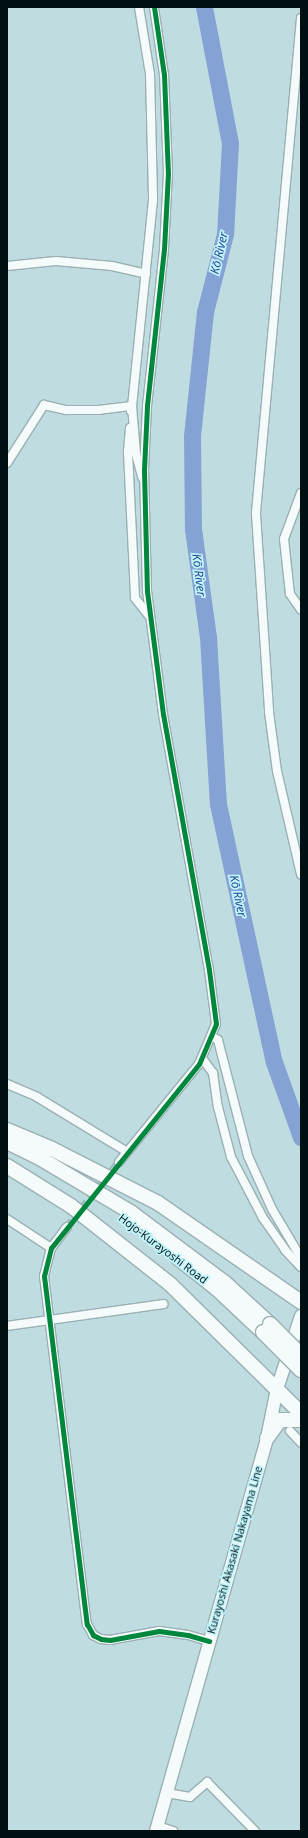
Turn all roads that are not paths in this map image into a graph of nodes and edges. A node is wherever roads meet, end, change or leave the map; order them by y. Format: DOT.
graph roads {
  1 [pos="138,7"];
  2 [pos="154,7"];
  3 [pos="301,18"];
  4 [pos="7,266"];
  5 [pos="146,274"];
  6 [pos="132,406"];
  7 [pos="7,463"];
  8 [pos="144,481"];
  9 [pos="301,493"];
  10 [pos="301,610"];
  11 [pos="150,618"];
  12 [pos="301,874"];
  13 [pos="212,1036"];
  14 [pos="202,1058"];
  15 [pos="7,1084"];
  16 [pos="7,1130"];
  17 [pos="7,1142"];
  18 [pos="7,1151"];
  19 [pos="127,1152"];
  20 [pos="119,1162"];
  21 [pos="7,1166"];
  22 [pos="7,1219"];
  23 [pos="67,1227"];
  24 [pos="52,1248"];
  25 [pos="301,1258"];
  26 [pos="301,1267"];
  27 [pos="301,1302"];
  28 [pos="163,1304"];
  29 [pos="301,1316"];
  30 [pos="48,1320"];
  31 [pos="7,1326"];
  32 [pos="267,1328"];
  33 [pos="301,1344"];
  34 [pos="294,1354"];
  35 [pos="301,1370"];
  36 [pos="278,1389"];
  37 [pos="301,1413"];
  38 [pos="301,1420"];
  39 [pos="290,1431"];
  40 [pos="267,1438"];
  41 [pos="301,1443"];
  42 [pos="209,1641"];
  43 [pos="167,1793"];
  44 [pos="157,1828"];
  45 [pos="173,1831"];
  46 [pos="255,1831"];
  1 -- 5 [label="street"];
  2 -- 8 [label="street"];
  3 -- 12 [label="street"];
  4 -- 5 [label="street"];
  5 -- 6 [label="street"];
  6 -- 7 [label="street"];
  6 -- 8 [label="street"];
  6 -- 11 [label="street"];
  8 -- 11 [label="street"];
  9 -- 10 [label="street"];
  11 -- 13 [label="street"];
  13 -- 14 [label="street"];
  13 -- 25 [label="street"];
  14 -- 19 [label="street"];
  14 -- 26 [label="street"];
  15 -- 19 [label="street"];
  16 -- 27 [label="highway"];
  17 -- 32 [label="highway, Hojo-Kurayoshi Road"];
  18 -- 32 [label="highway, Hojo-Kurayoshi Road"];
  19 -- 20 [label="street"];
  21 -- 36 [label="highway"];
  22 -- 24 [label="street"];
  23 -- 24 [label="street"];
  24 -- 30 [label="street"];
  28 -- 30 [label="street"];
  29 -- 34 [label="main road, Kurayoshi Akasaki Nakayama Line"];
  30 -- 31 [label="street"];
  30 -- 42 [label="street"];
  32 -- 34 [label="highway, Hojo-Kurayoshi Road, bridge"];
  32 -- 35 [label="highway, Hojo-Kurayoshi Road, bridge"];
  33 -- 34 [label="highway"];
  34 -- 36 [label="main road, Kurayoshi Akasaki Nakayama Line"];
  36 -- 37 [label="highway"];
  36 -- 40 [label="main road, Kurayoshi Akasaki Nakayama Line"];
  38 -- 40 [label="highway"];
  39 -- 41 [label="street"];
  40 -- 42 [label="main road, Kurayoshi Akasaki Nakayama Line"];
  42 -- 43 [label="main road, Kurayoshi Akasaki Nakayama Line"];
  43 -- 44 [label="main road, Kurayoshi Akasaki Nakayama Line"];
  43 -- 46 [label="street"];
  44 -- 45 [label="street"];
}
